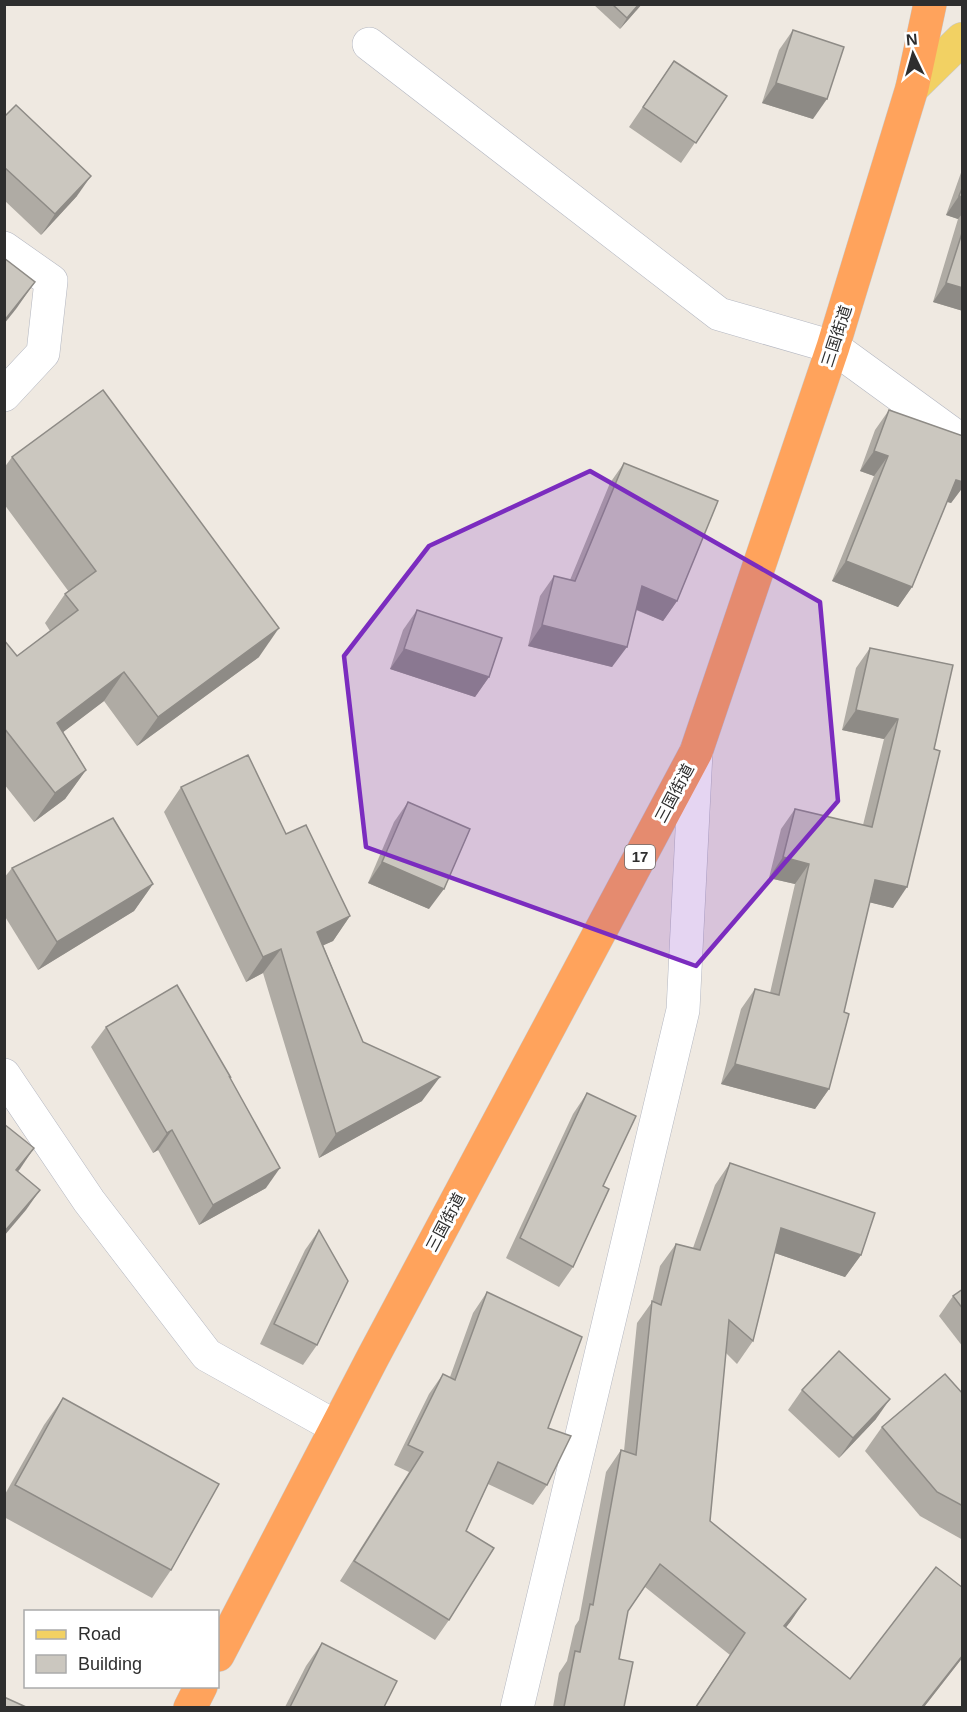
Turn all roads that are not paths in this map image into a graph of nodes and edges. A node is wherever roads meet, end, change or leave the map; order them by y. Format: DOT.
graph roads {
  1 [pos="930,4"];
  2 [pos="963,39"];
  3 [pos="369,44"];
  4 [pos="912,88"];
  5 [pos="4,248"];
  6 [pos="833,347"];
  7 [pos="4,395"];
  8 [pos="963,441"];
  9 [pos="696,752"];
  10 [pos="4,1075"];
  11 [pos="336,1427"];
  12 [pos="219,1652"];
  13 [pos="200,1688"];
  14 [pos="190,1707"];
  15 [pos="518,1707"];
  1 -- 4 [label="highway, 三国街道 / 17"];
  2 -- 4 [label="main road"];
  3 -- 6 [label="street"];
  4 -- 6 [label="highway, 三国街道 / 17"];
  5 -- 7 [label="street"];
  6 -- 8 [label="street"];
  6 -- 9 [label="highway, 三国街道 / 17"];
  9 -- 11 [label="highway, 三国街道 / 17"];
  9 -- 15 [label="street"];
  10 -- 11 [label="street"];
  11 -- 12 [label="highway, 三国街道 / 17"];
  13 -- 14 [label="highway"];
}
